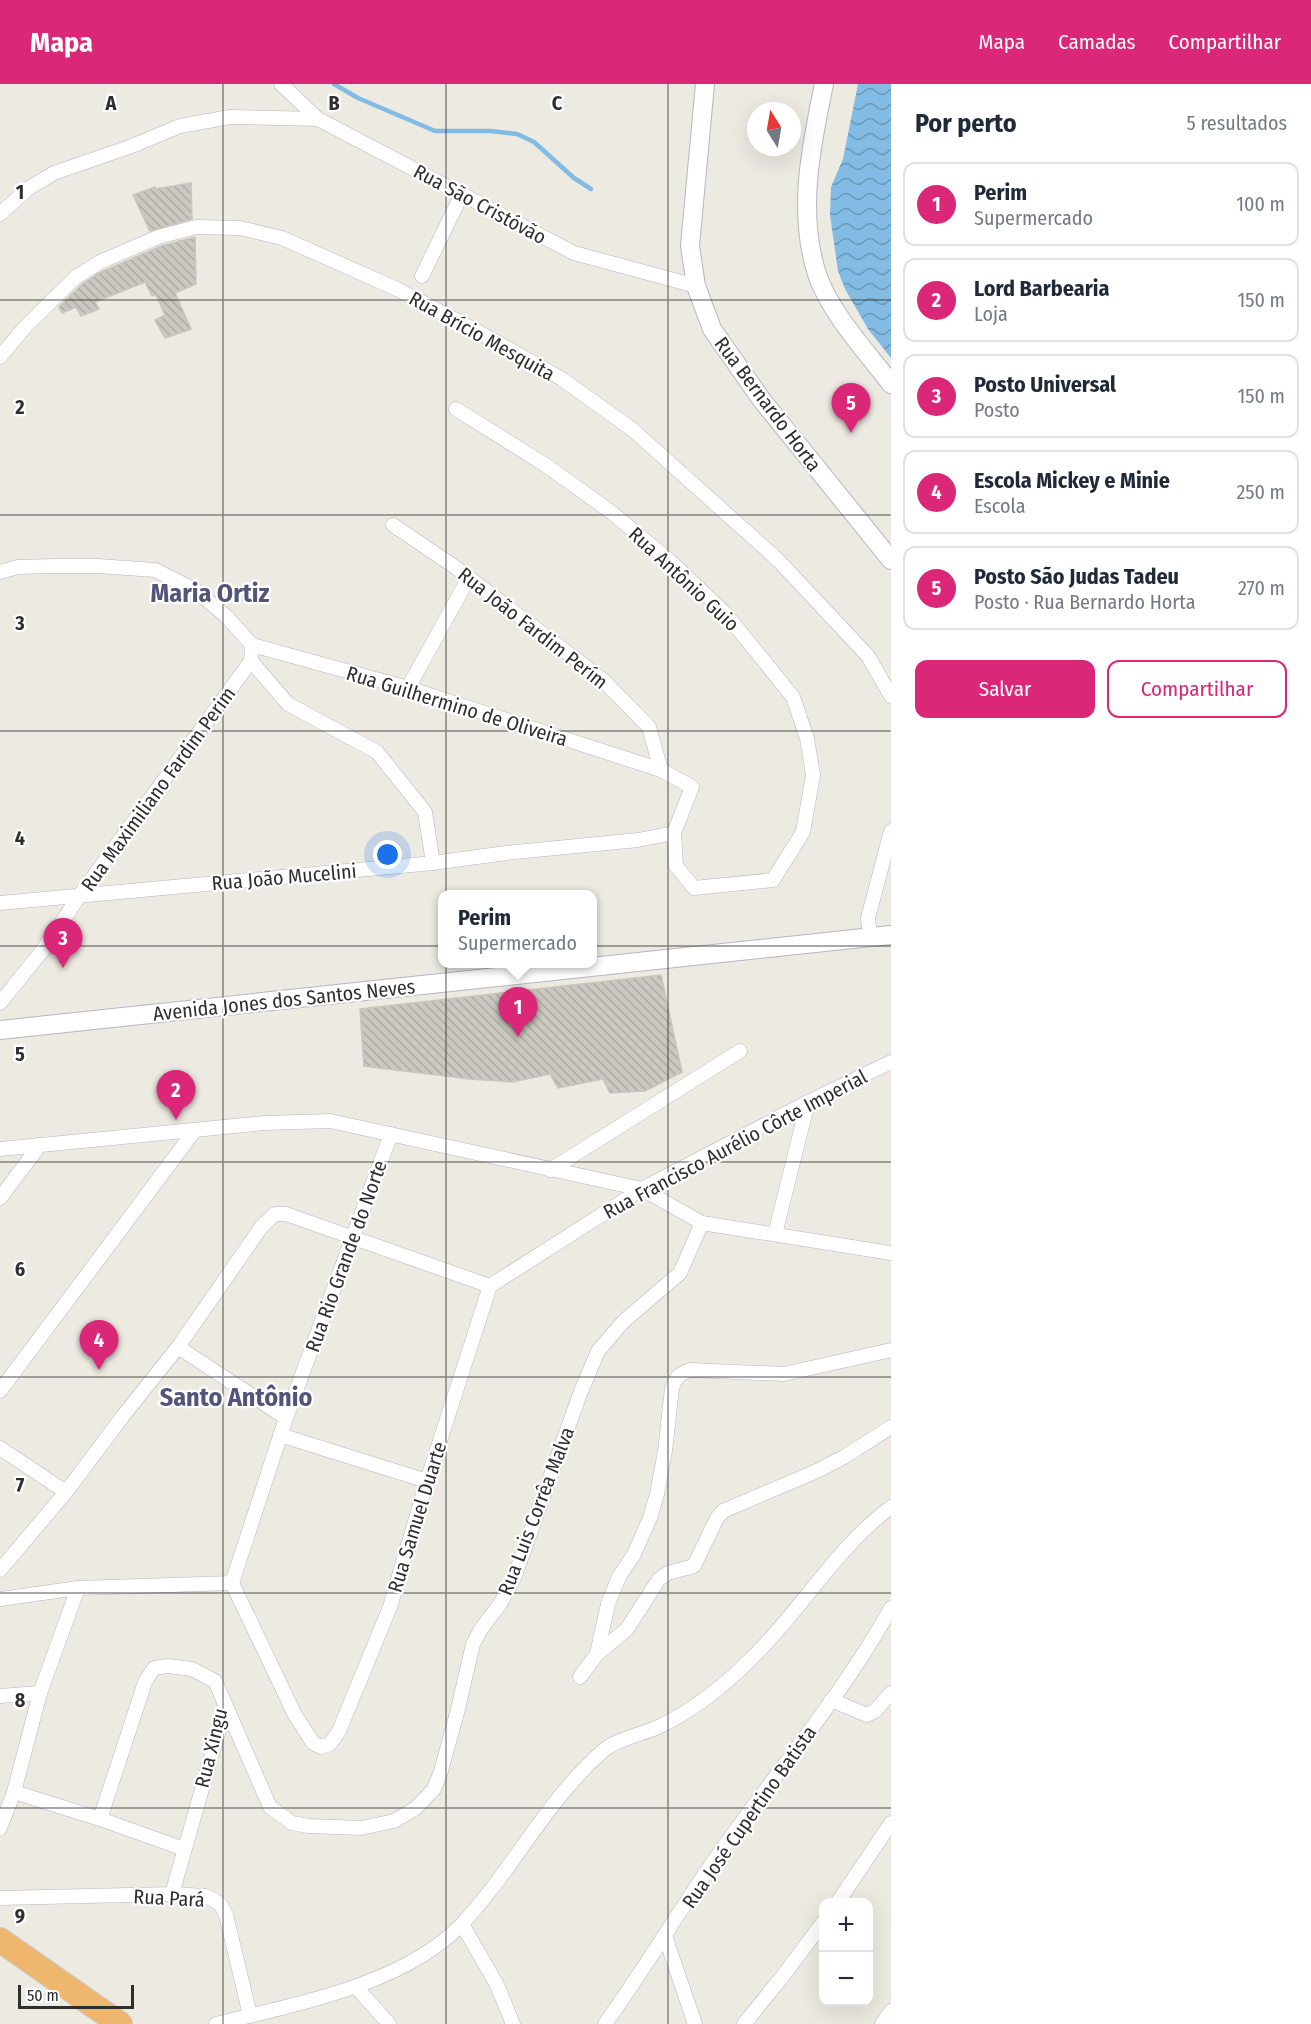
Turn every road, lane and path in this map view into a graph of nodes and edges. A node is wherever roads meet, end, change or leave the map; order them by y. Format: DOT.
graph roads {
  1 [pos="281,84"];
  2 [pos="705,84"];
  3 [pos="824,84"];
  4 [pos="318,119"];
  5 [pos="462,194"];
  6 [pos="0,214"];
  7 [pos="422,276"];
  8 [pos="696,286"];
  9 [pos="0,357"];
  10 [pos="891,384"];
  11 [pos="456,410"];
  12 [pos="393,525"];
  13 [pos="891,560"];
  14 [pos="0,572"];
  15 [pos="468,579"];
  16 [pos="252,645"];
  17 [pos="251,661"];
  18 [pos="408,688"];
  19 [pos="891,696"];
  20 [pos="661,770"];
  21 [pos="891,831"];
  22 [pos="674,833"];
  23 [pos="433,863"];
  24 [pos="80,895"];
  25 [pos="0,903"];
  26 [pos="891,935"];
  27 [pos="870,938"];
  28 [pos="597,967"];
  29 [pos="586,968"];
  30 [pos="0,1003"];
  31 [pos="0,1030"];
  32 [pos="740,1051"];
  33 [pos="891,1062"];
  34 [pos="808,1102"];
  35 [pos="195,1130"];
  36 [pos="391,1134"];
  37 [pos="40,1145"];
  38 [pos="0,1149"];
  39 [pos="550,1170"];
  40 [pos="642,1189"];
  41 [pos="0,1198"];
  42 [pos="702,1222"];
  43 [pos="775,1234"];
  44 [pos="352,1236"];
  45 [pos="891,1253"];
  46 [pos="490,1286"];
  47 [pos="178,1347"];
  48 [pos="891,1350"];
  49 [pos="0,1391"];
  50 [pos="286,1418"];
  51 [pos="891,1427"];
  52 [pos="280,1435"];
  53 [pos="0,1448"];
  54 [pos="427,1481"];
  55 [pos="66,1492"];
  56 [pos="891,1507"];
  57 [pos="0,1570"];
  58 [pos="232,1583"];
  59 [pos="78,1588"];
  60 [pos="0,1599"];
  61 [pos="891,1608"];
  62 [pos="597,1654"];
  63 [pos="580,1677"];
  64 [pos="40,1693"];
  65 [pos="891,1693"];
  66 [pos="0,1696"];
  67 [pos="831,1700"];
  68 [pos="226,1705"];
  69 [pos="15,1792"];
  70 [pos="100,1819"];
  71 [pos="891,1823"];
  72 [pos="0,1828"];
  73 [pos="184,1849"];
  74 [pos="172,1894"];
  75 [pos="0,1898"];
  76 [pos="840,1898"];
  77 [pos="462,1924"];
  78 [pos="819,1929"];
  79 [pos="665,1936"];
  80 [pos="0,1940"];
  81 [pos="356,1987"];
  82 [pos="891,2011"];
  83 [pos="250,2015"];
  84 [pos="114,2020"];
  85 [pos="216,2024"];
  86 [pos="389,2024"];
  87 [pos="513,2024"];
  88 [pos="605,2024"];
  89 [pos="695,2024"];
  90 [pos="744,2024"];
  91 [pos="882,2024"];
  1 -- 4 [label="street, Rua São Cristóvão"];
  2 -- 8 [label="main road, Rua Bernardo Horta"];
  3 -- 10 [label="main road"];
  4 -- 5 [label="street, Rua São Cristóvão"];
  4 -- 6 [label="street"];
  5 -- 7 [label="street"];
  5 -- 8 [label="street, Rua São Cristóvão"];
  8 -- 13 [label="main road, Rua Bernardo Horta"];
  9 -- 19 [label="street, Rua Brício Mesquita"];
  11 -- 22 [label="street, Rua Antônio Guio"];
  12 -- 15 [label="street, Rua João Fardim Perím"];
  14 -- 16 [label="street"];
  15 -- 18 [label="street"];
  15 -- 20 [label="street, Rua João Fardim Perím"];
  16 -- 17 [label="street"];
  16 -- 18 [label="street, Rua Guilhermino de Oliveira"];
  17 -- 23 [label="street"];
  17 -- 24 [label="street, Rua Maximiliano Fardim Perim"];
  18 -- 20 [label="street, Rua Guilhermino de Oliveira"];
  20 -- 22 [label="street"];
  21 -- 27 [label="street"];
  22 -- 23 [label="street, Rua João Mucelini"];
  23 -- 24 [label="street, Rua João Mucelini"];
  24 -- 25 [label="street, Rua João Mucelini"];
  24 -- 30 [label="street, Rua Maximiliano Fardim Perim"];
  26 -- 27 [label="main road, Avenida Jones dos Santos Neves"];
  27 -- 28 [label="main road, Avenida Jones dos Santos Neves"];
  29 -- 31 [label="main road, Avenida Jones dos Santos Neves"];
  32 -- 39 [label="street"];
  33 -- 34 [label="street, Rua Francisco Aurélio Côrte Imperial"];
  34 -- 40 [label="street, Rua Francisco Aurélio Côrte Imperial"];
  34 -- 43 [label="street"];
  35 -- 36 [label="street"];
  35 -- 37 [label="street"];
  35 -- 49 [label="street"];
  36 -- 39 [label="street"];
  36 -- 44 [label="street, Rua Rio Grande do Norte"];
  37 -- 38 [label="street"];
  37 -- 41 [label="street"];
  39 -- 40 [label="street"];
  40 -- 42 [label="street"];
  40 -- 46 [label="street, Rua Francisco Aurélio Côrte Imperial"];
  42 -- 43 [label="street"];
  42 -- 68 [label="street, Rua Luis Corrêa Malva"];
  43 -- 45 [label="street"];
  44 -- 46 [label="street"];
  44 -- 47 [label="street"];
  44 -- 50 [label="street, Rua Rio Grande do Norte"];
  46 -- 54 [label="street, Rua Samuel Duarte"];
  47 -- 50 [label="street"];
  47 -- 55 [label="street"];
  48 -- 62 [label="street"];
  50 -- 52 [label="street, Rua Rio Grande do Norte"];
  51 -- 62 [label="street"];
  52 -- 54 [label="street"];
  52 -- 58 [label="street, Rua Rio Grande do Norte"];
  53 -- 55 [label="street"];
  54 -- 58 [label="street, Rua Samuel Duarte"];
  55 -- 57 [label="street"];
  56 -- 77 [label="street"];
  58 -- 59 [label="street"];
  59 -- 60 [label="street"];
  59 -- 64 [label="street"];
  61 -- 67 [label="street, Rua José Cupertino Batista"];
  62 -- 63 [label="street"];
  64 -- 66 [label="street"];
  64 -- 69 [label="street"];
  65 -- 67 [label="street"];
  67 -- 79 [label="street, Rua José Cupertino Batista"];
  68 -- 70 [label="street, Rua Xingu"];
  68 -- 73 [label="street, Rua Xingu"];
  69 -- 70 [label="street"];
  69 -- 72 [label="street"];
  70 -- 73 [label="street"];
  71 -- 76 [label="street"];
  73 -- 74 [label="street, Rua Xingu"];
  74 -- 75 [label="street, Rua Pará"];
  74 -- 83 [label="street, Rua Pará"];
  77 -- 81 [label="street"];
  77 -- 87 [label="street"];
  78 -- 90 [label="street"];
  79 -- 88 [label="street, Rua José Cupertino Batista"];
  79 -- 89 [label="street"];
  80 -- 84 [label="highway"];
  81 -- 83 [label="street"];
  81 -- 86 [label="street"];
  82 -- 91 [label="street"];
  83 -- 85 [label="street"];
}
